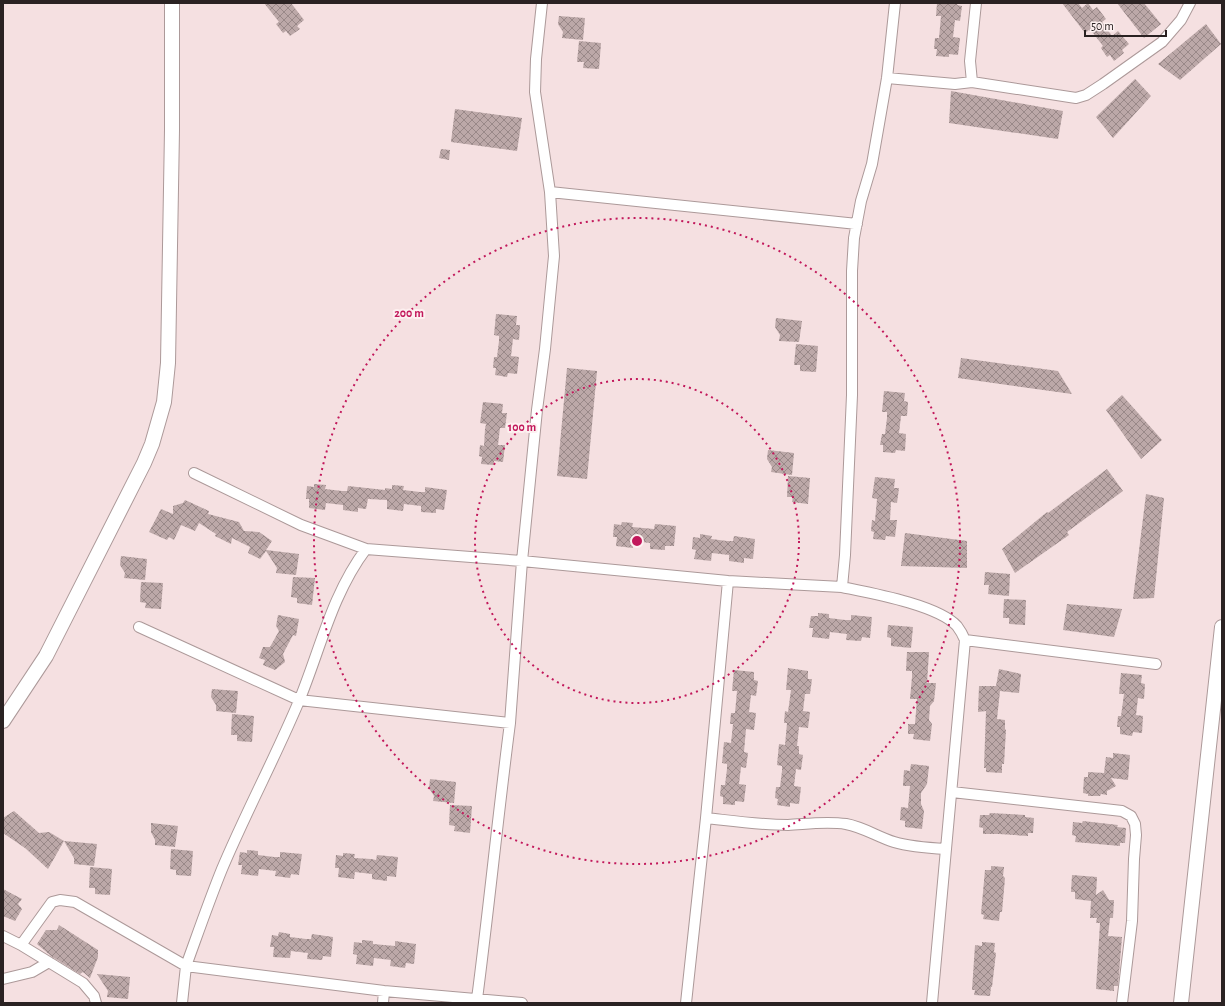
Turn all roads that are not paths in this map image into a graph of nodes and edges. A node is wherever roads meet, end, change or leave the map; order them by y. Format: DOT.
graph roads {
  1 [pos="172,3"];
  2 [pos="542,3"];
  3 [pos="895,3"];
  4 [pos="976,3"];
  5 [pos="1190,3"];
  6 [pos="887,78"];
  7 [pos="972,82"];
  8 [pos="550,192"];
  9 [pos="856,224"];
  10 [pos="194,473"];
  11 [pos="366,549"];
  12 [pos="522,561"];
  13 [pos="728,581"];
  14 [pos="842,587"];
  15 [pos="139,627"];
  16 [pos="1222,627"];
  17 [pos="965,640"];
  18 [pos="1156,664"];
  19 [pos="299,700"];
  20 [pos="3,721"];
  21 [pos="510,723"];
  22 [pos="952,792"];
  23 [pos="706,818"];
  24 [pos="946,849"];
  25 [pos="3,936"];
  26 [pos="21,944"];
  27 [pos="49,962"];
  28 [pos="186,966"];
  29 [pos="3,979"];
  30 [pos="384,991"];
  31 [pos="477,999"];
  32 [pos="96,1003"];
  33 [pos="182,1003"];
  34 [pos="383,1003"];
  35 [pos="522,1003"];
  36 [pos="686,1003"];
  37 [pos="932,1003"];
  38 [pos="1122,1003"];
  39 [pos="1181,1003"];
  1 -- 20 [label="street"];
  2 -- 8 [label="street"];
  3 -- 6 [label="street"];
  4 -- 7 [label="street"];
  5 -- 7 [label="street"];
  6 -- 7 [label="street"];
  6 -- 9 [label="street"];
  8 -- 9 [label="street"];
  8 -- 12 [label="street"];
  9 -- 14 [label="street"];
  10 -- 11 [label="street"];
  11 -- 12 [label="street"];
  11 -- 19 [label="street"];
  12 -- 13 [label="street"];
  12 -- 21 [label="street"];
  13 -- 14 [label="street"];
  13 -- 23 [label="street"];
  14 -- 17 [label="street"];
  15 -- 19 [label="street"];
  16 -- 39 [label="street"];
  17 -- 18 [label="street"];
  17 -- 22 [label="street"];
  19 -- 21 [label="street"];
  19 -- 28 [label="street"];
  21 -- 31 [label="street"];
  22 -- 24 [label="street"];
  22 -- 38 [label="street"];
  23 -- 24 [label="street"];
  23 -- 36 [label="street"];
  24 -- 37 [label="street"];
  25 -- 26 [label="street"];
  26 -- 27 [label="street"];
  26 -- 28 [label="street"];
  27 -- 29 [label="street"];
  27 -- 32 [label="street"];
  28 -- 30 [label="street"];
  28 -- 33 [label="street"];
  30 -- 31 [label="street"];
  30 -- 34 [label="street"];
  31 -- 35 [label="street"];
}
